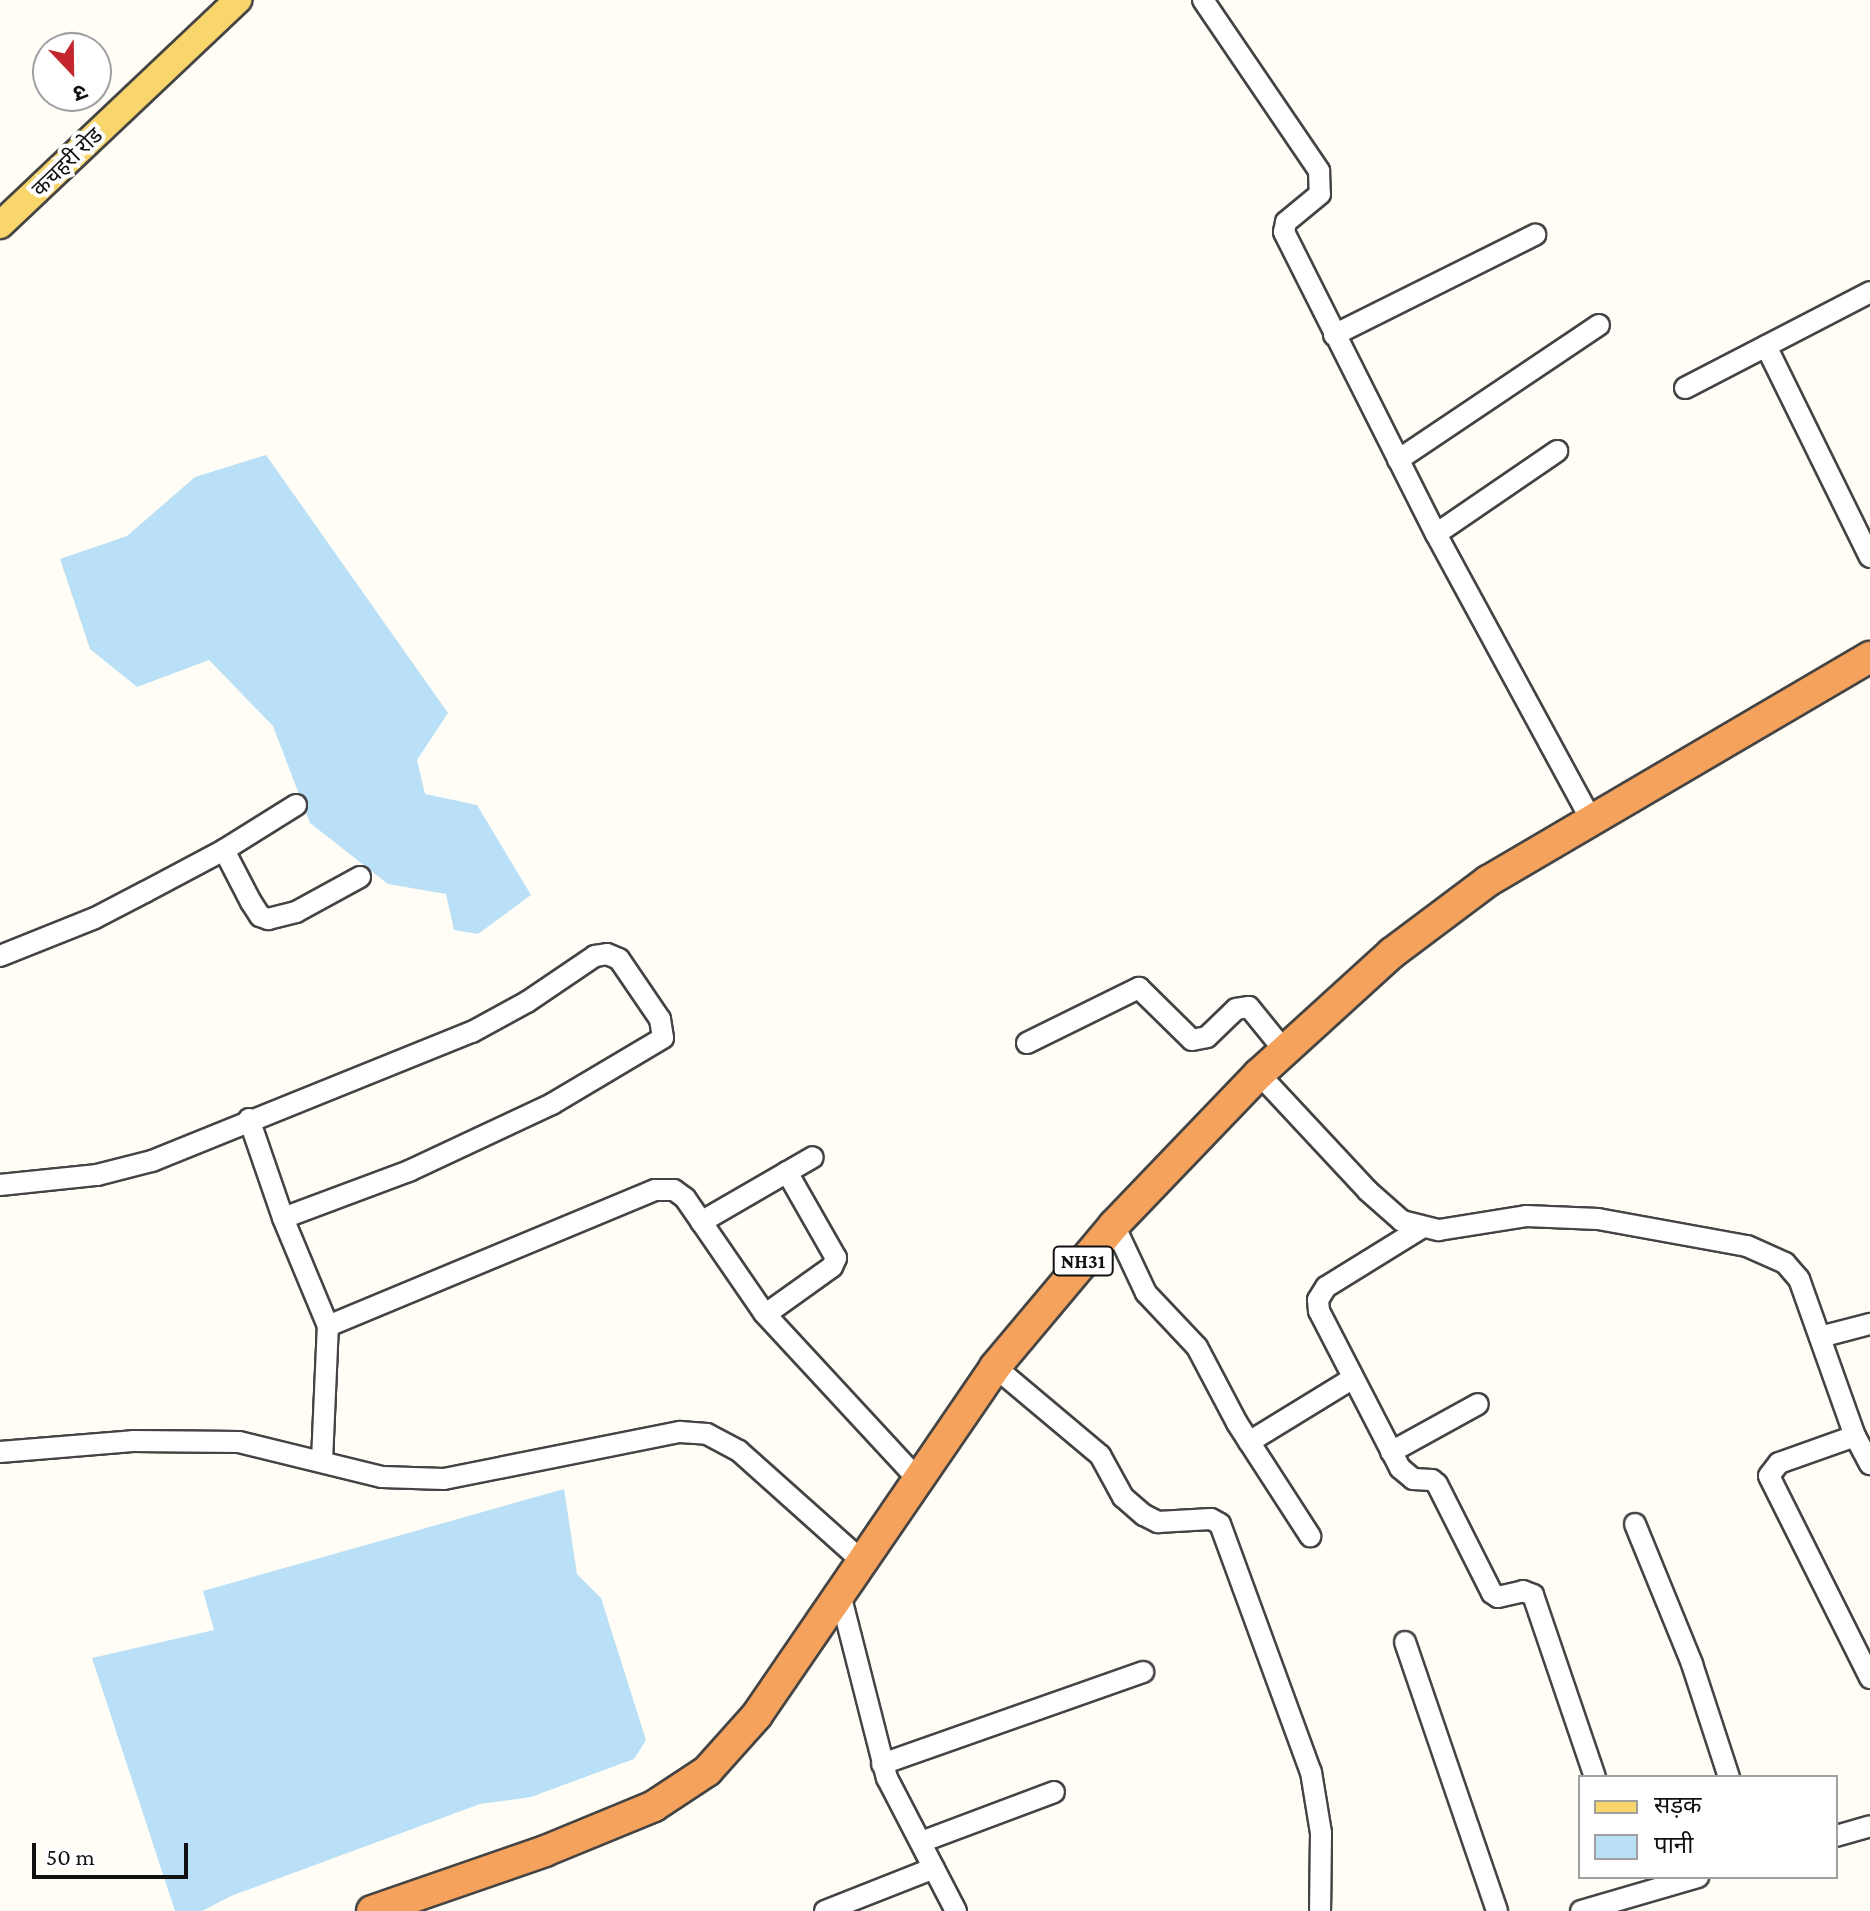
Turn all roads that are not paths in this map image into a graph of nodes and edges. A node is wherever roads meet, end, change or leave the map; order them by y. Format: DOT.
graph roads {
  1 [pos="238,0"];
  2 [pos="1203,0"];
  3 [pos="0,225"];
  4 [pos="1535,235"];
  5 [pos="1870,292"];
  6 [pos="1599,325"];
  7 [pos="1334,335"];
  8 [pos="1766,346"];
  9 [pos="1685,388"];
  10 [pos="1557,451"];
  11 [pos="1398,460"];
  12 [pos="1436,534"];
  13 [pos="1870,557"];
  14 [pos="1870,657"];
  15 [pos="296,805"];
  16 [pos="1590,818"];
  17 [pos="224,850"];
  18 [pos="360,877"];
  19 [pos="0,956"];
  20 [pos="1027,1043"];
  21 [pos="1284,1050"];
  22 [pos="1259,1074"];
  23 [pos="249,1119"];
  24 [pos="813,1157"];
  25 [pos="787,1172"];
  26 [pos="0,1185"];
  27 [pos="283,1218"];
  28 [pos="701,1222"];
  29 [pos="1114,1225"];
  30 [pos="1423,1227"];
  31 [pos="766,1314"];
  32 [pos="1870,1324"];
  33 [pos="328,1326"];
  34 [pos="1820,1337"];
  35 [pos="995,1367"];
  36 [pos="1352,1379"];
  37 [pos="1478,1404"];
  38 [pos="1855,1436"];
  39 [pos="1249,1442"];
  40 [pos="0,1452"];
  41 [pos="1391,1452"];
  42 [pos="322,1461"];
  43 [pos="1870,1464"];
  44 [pos="917,1478"];
  45 [pos="1635,1524"];
  46 [pos="1310,1536"];
  47 [pos="861,1560"];
  48 [pos="840,1594"];
  49 [pos="1405,1642"];
  50 [pos="1143,1672"];
  51 [pos="1870,1678"];
  52 [pos="882,1764"];
  53 [pos="1594,1775"];
  54 [pos="1728,1775"];
  55 [pos="1054,1792"];
  56 [pos="1870,1826"];
  57 [pos="1838,1835"];
  58 [pos="921,1842"];
  59 [pos="934,1868"];
  60 [pos="1683,1879"];
  61 [pos="1631,1886"];
  62 [pos="372,1911"];
  63 [pos="825,1911"];
  64 [pos="956,1911"];
  65 [pos="1320,1911"];
  66 [pos="1497,1911"];
  67 [pos="1581,1911"];
  1 -- 3 [label="main road, कचहरी रोड"];
  2 -- 7 [label="street"];
  4 -- 7 [label="street"];
  5 -- 8 [label="street"];
  6 -- 11 [label="street"];
  7 -- 11 [label="street"];
  8 -- 9 [label="street"];
  8 -- 13 [label="street"];
  10 -- 12 [label="street"];
  11 -- 12 [label="street"];
  12 -- 16 [label="street"];
  14 -- 16 [label="highway, NH31"];
  15 -- 17 [label="street"];
  16 -- 21 [label="highway, NH31"];
  17 -- 18 [label="street"];
  17 -- 19 [label="street"];
  20 -- 21 [label="street"];
  21 -- 22 [label="highway, NH31"];
  22 -- 29 [label="highway, NH31"];
  22 -- 30 [label="street"];
  23 -- 26 [label="street"];
  23 -- 27 [label="street"];
  23 -- 27 [label="street"];
  24 -- 25 [label="street"];
  25 -- 28 [label="street"];
  25 -- 31 [label="street"];
  27 -- 33 [label="street"];
  28 -- 31 [label="street"];
  28 -- 33 [label="street"];
  29 -- 35 [label="highway, NH31"];
  29 -- 39 [label="street"];
  30 -- 34 [label="street"];
  30 -- 36 [label="street"];
  31 -- 44 [label="street"];
  32 -- 34 [label="street"];
  33 -- 42 [label="street"];
  34 -- 38 [label="street"];
  35 -- 44 [label="highway, NH31"];
  35 -- 65 [label="street"];
  36 -- 39 [label="street"];
  36 -- 41 [label="street"];
  37 -- 41 [label="street"];
  38 -- 43 [label="street"];
  38 -- 51 [label="street"];
  39 -- 46 [label="street"];
  40 -- 42 [label="street"];
  41 -- 53 [label="street"];
  42 -- 47 [label="street"];
  44 -- 47 [label="highway, NH31"];
  45 -- 54 [label="street"];
  47 -- 48 [label="highway, NH31"];
  48 -- 52 [label="street"];
  48 -- 62 [label="highway, NH31"];
  49 -- 66 [label="street"];
  50 -- 52 [label="street"];
  52 -- 58 [label="street"];
  55 -- 58 [label="street"];
  56 -- 57 [label="street"];
  58 -- 59 [label="street"];
  59 -- 63 [label="street"];
  59 -- 64 [label="street"];
  60 -- 61 [label="street"];
  61 -- 67 [label="street"];
}
